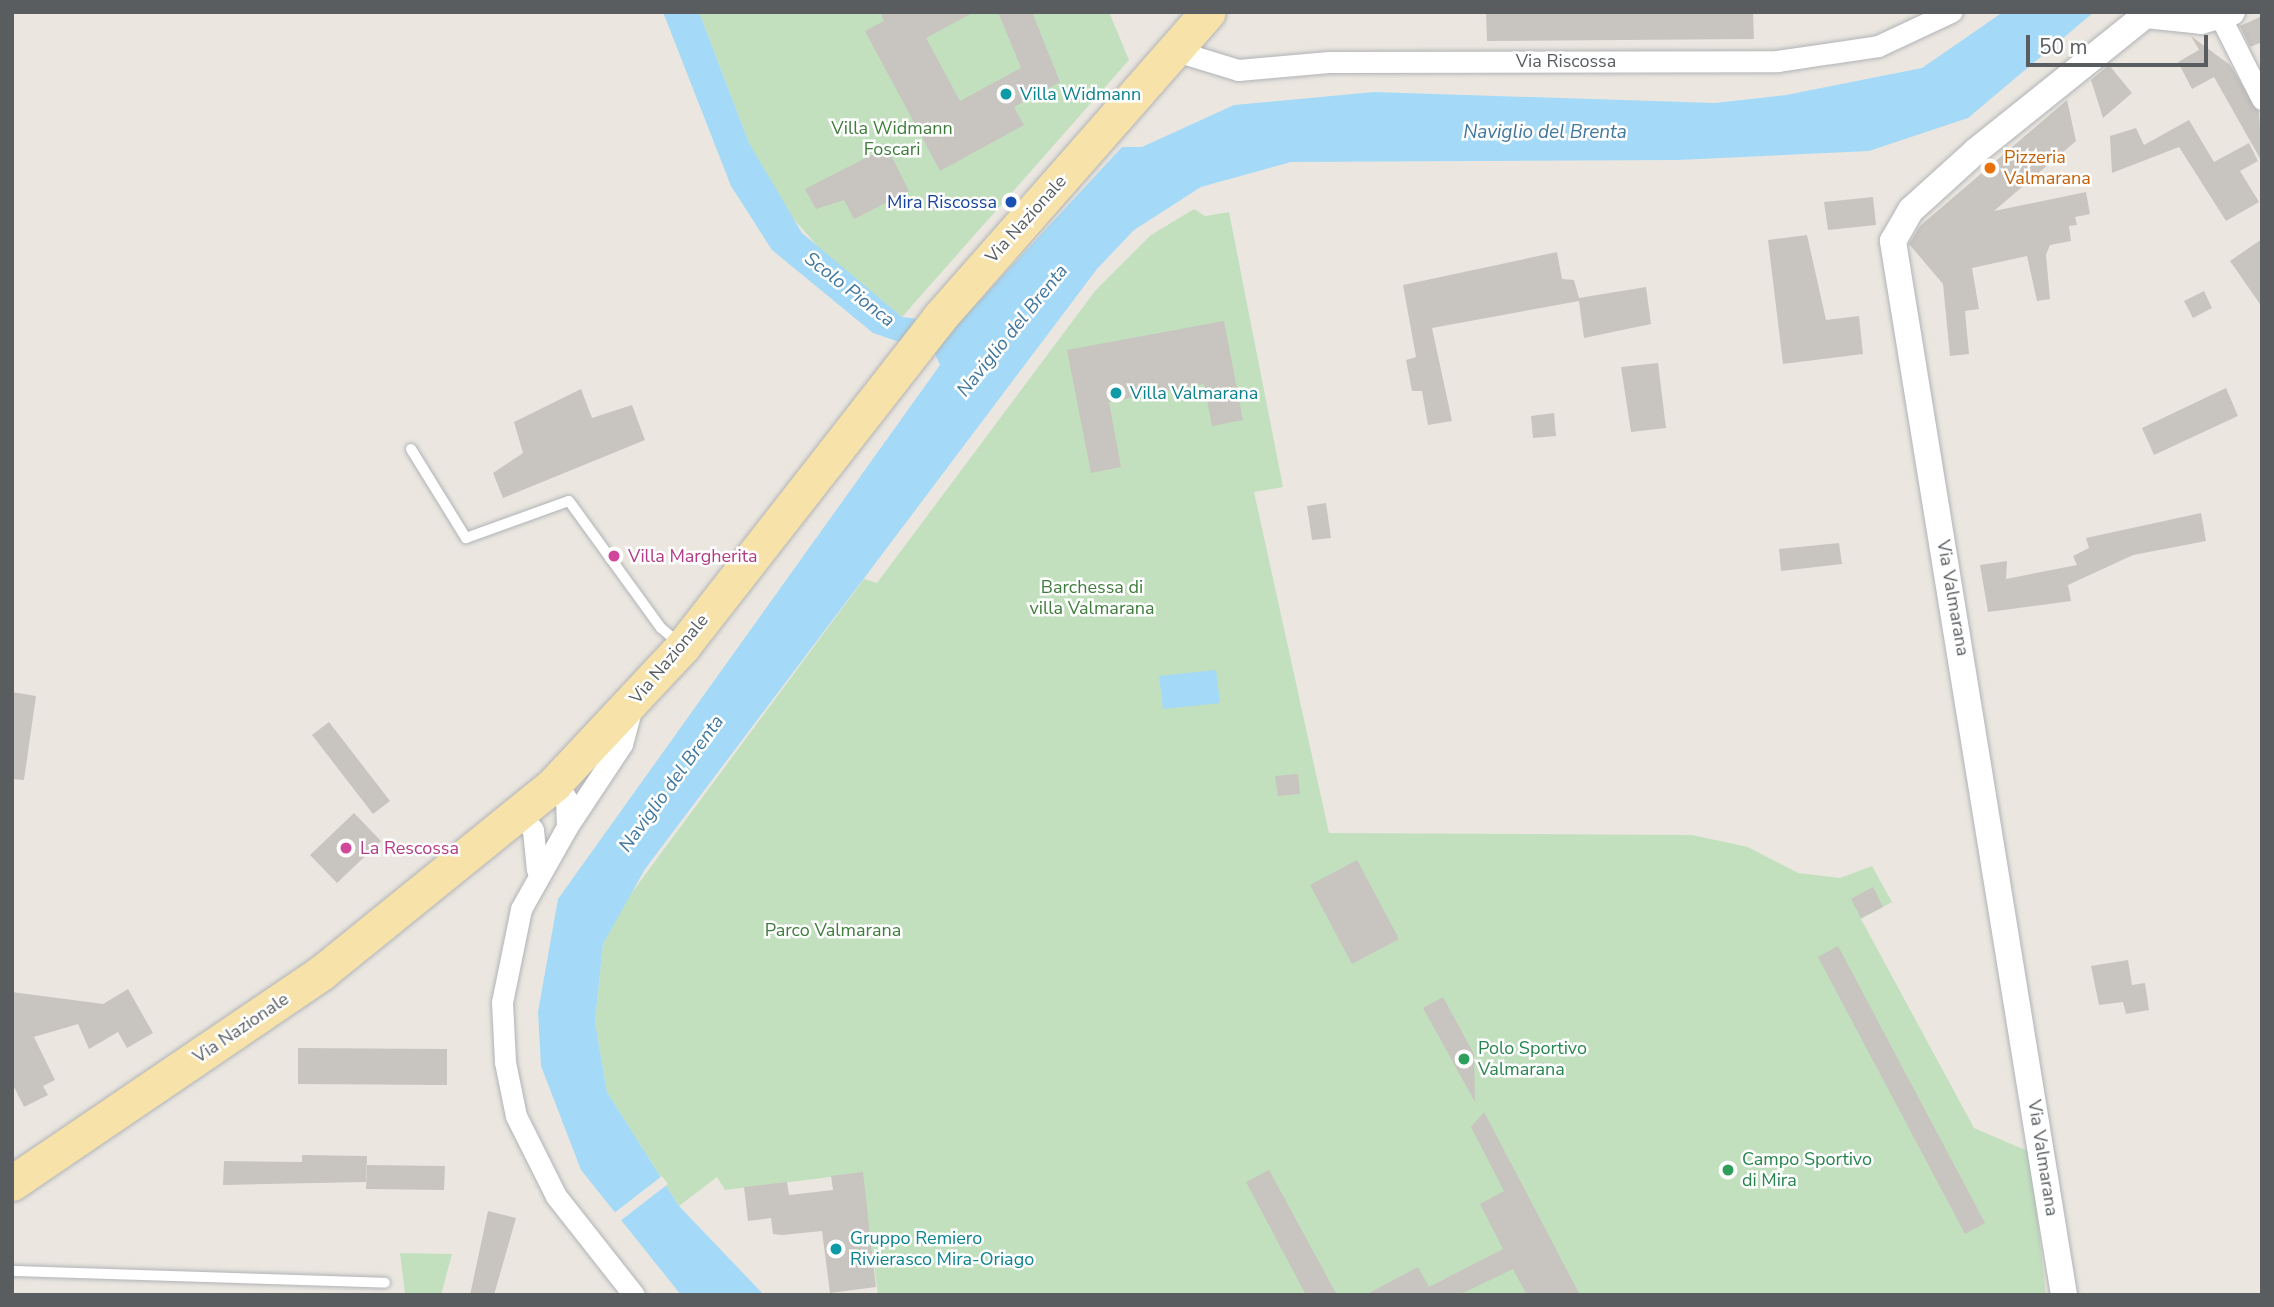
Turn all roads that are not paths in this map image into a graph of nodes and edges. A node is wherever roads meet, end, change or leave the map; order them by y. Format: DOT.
graph roads {
  1 [pos="1208,12"];
  2 [pos="1951,12"];
  3 [pos="2146,14"];
  4 [pos="2226,14"];
  5 [pos="1175,51"];
  6 [pos="2262,99"];
  7 [pos="411,449"];
  8 [pos="683,646"];
  9 [pos="632,703"];
  10 [pos="554,784"];
  11 [pos="521,814"];
  12 [pos="567,827"];
  13 [pos="537,870"];
  14 [pos="12,1183"];
  15 [pos="12,1271"];
  16 [pos="385,1283"];
  17 [pos="634,1295"];
  18 [pos="2064,1295"];
  1 -- 5 [label="main road, Via Nazionale"];
  2 -- 5 [label="street, Via Riscossa"];
  3 -- 4 [label="street, Via Valmarana"];
  3 -- 18 [label="street, Via Valmarana"];
  4 -- 6 [label="street, Via Valmarana"];
  5 -- 8 [label="main road, Via Nazionale"];
  7 -- 8 [label="lane"];
  8 -- 9 [label="main road, Via Nazionale"];
  9 -- 10 [label="main road, Via Nazionale"];
  9 -- 12 [label="street"];
  10 -- 11 [label="main road, Via Nazionale"];
  10 -- 12 [label="street"];
  11 -- 13 [label="street"];
  11 -- 14 [label="main road, Via Nazionale"];
  12 -- 13 [label="street"];
  13 -- 17 [label="street"];
  15 -- 16 [label="lane"];
}
